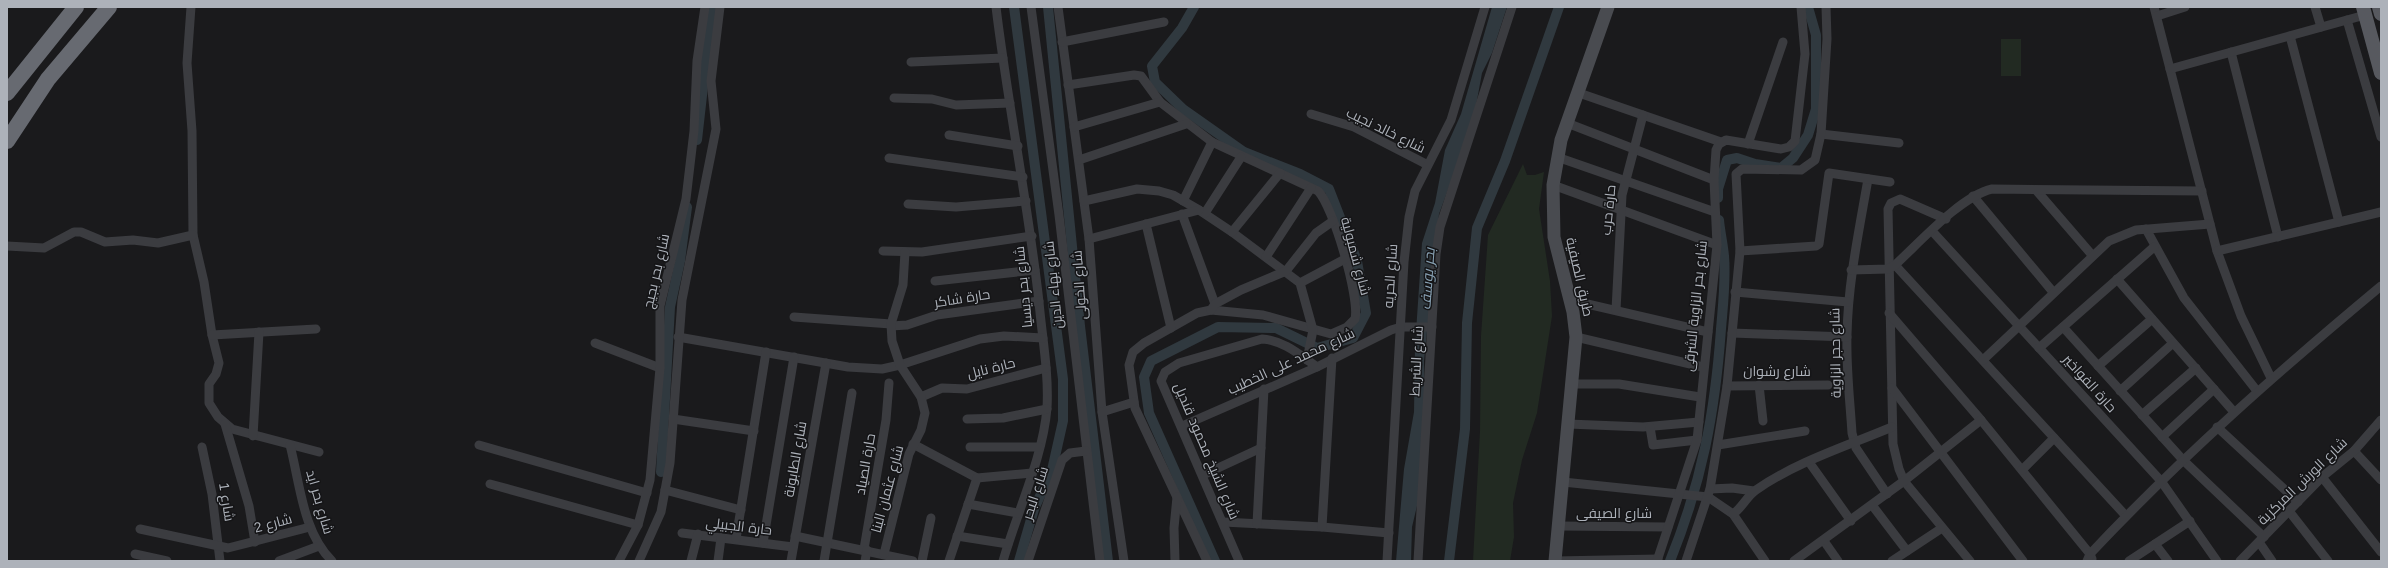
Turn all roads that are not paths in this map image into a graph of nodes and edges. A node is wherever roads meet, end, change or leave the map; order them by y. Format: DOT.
graph roads {
  1 [pos="77,7"];
  2 [pos="109,7"];
  3 [pos="191,7"];
  4 [pos="705,7"];
  5 [pos="720,7"];
  6 [pos="996,7"];
  7 [pos="1031,7"];
  8 [pos="1061,7"];
  9 [pos="1485,7"];
  10 [pos="1512,7"];
  11 [pos="1608,7"];
  12 [pos="1801,7"];
  13 [pos="1826,7"];
  14 [pos="2185,7"];
  15 [pos="2316,7"];
  16 [pos="2379,7"];
  17 [pos="2155,11"];
  18 [pos="2364,11"];
  19 [pos="2381,14"];
  20 [pos="2347,20"];
  21 [pos="1164,22"];
  22 [pos="96,23"];
  23 [pos="2321,27"];
  24 [pos="2290,36"];
  25 [pos="1062,42"];
  26 [pos="1783,42"];
  27 [pos="2231,52"];
  28 [pos="1003,58"];
  29 [pos="910,62"];
  30 [pos="2170,69"];
  31 [pos="2381,73"];
  32 [pos="1068,86"];
  33 [pos="7,93"];
  34 [pos="1579,93"];
  35 [pos="894,98"];
  36 [pos="1160,102"];
  37 [pos="1010,103"];
  38 [pos="1311,114"];
  39 [pos="1643,116"];
  40 [pos="1567,123"];
  41 [pos="1186,124"];
  42 [pos="1074,127"];
  43 [pos="1821,134"];
  44 [pos="949,135"];
  45 [pos="2381,137"];
  46 [pos="7,141"];
  47 [pos="1212,142"];
  48 [pos="1721,142"];
  49 [pos="1899,143"];
  50 [pos="1748,144"];
  51 [pos="1018,146"];
  52 [pos="1634,149"];
  53 [pos="1242,157"];
  54 [pos="889,158"];
  55 [pos="1557,158"];
  56 [pos="1079,160"];
  57 [pos="1426,164"];
  58 [pos="1280,174"];
  59 [pos="1023,177"];
  60 [pos="1868,179"];
  61 [pos="1714,180"];
  62 [pos="1625,181"];
  63 [pos="1890,182"];
  64 [pos="1553,185"];
  65 [pos="1311,188"];
  66 [pos="2036,190"];
  67 [pos="2202,191"];
  68 [pos="1973,196"];
  69 [pos="1026,201"];
  70 [pos="1084,201"];
  71 [pos="1183,201"];
  72 [pos="908,204"];
  73 [pos="1620,210"];
  74 [pos="1202,212"];
  75 [pos="1714,212"];
  76 [pos="2381,212"];
  77 [pos="1182,214"];
  78 [pos="1946,219"];
  79 [pos="1333,221"];
  80 [pos="2340,222"];
  81 [pos="1146,224"];
  82 [pos="2210,224"];
  83 [pos="2146,229"];
  84 [pos="1932,231"];
  85 [pos="1232,232"];
  86 [pos="193,235"];
  87 [pos="1032,236"];
  88 [pos="2278,237"];
  89 [pos="1089,240"];
  90 [pos="1717,245"];
  91 [pos="7,246"];
  92 [pos="2154,247"];
  93 [pos="883,251"];
  94 [pos="1740,251"];
  95 [pos="2217,251"];
  96 [pos="906,252"];
  97 [pos="2092,255"];
  98 [pos="1266,257"];
  99 [pos="1345,259"];
  100 [pos="1892,267"];
  101 [pos="1035,270"];
  102 [pos="1851,270"];
  103 [pos="1286,271"];
  104 [pos="2117,279"];
  105 [pos="935,281"];
  106 [pos="1300,283"];
  107 [pos="2381,286"];
  108 [pos="1736,292"];
  109 [pos="2053,292"];
  110 [pos="1570,300"];
  111 [pos="1039,301"];
  112 [pos="1848,302"];
  113 [pos="1213,307"];
  114 [pos="1616,310"];
  115 [pos="1890,313"];
  116 [pos="794,317"];
  117 [pos="2152,318"];
  118 [pos="891,325"];
  119 [pos="2019,325"];
  120 [pos="1401,327"];
  121 [pos="1430,327"];
  122 [pos="2063,327"];
  123 [pos="1171,328"];
  124 [pos="316,329"];
  125 [pos="1313,330"];
  126 [pos="259,332"];
  127 [pos="1708,332"];
  128 [pos="1732,333"];
  129 [pos="212,335"];
  130 [pos="678,337"];
  131 [pos="1847,337"];
  132 [pos="1042,338"];
  133 [pos="1576,338"];
  134 [pos="2173,342"];
  135 [pos="596,343"];
  136 [pos="2039,348"];
  137 [pos="766,352"];
  138 [pos="794,357"];
  139 [pos="1332,358"];
  140 [pos="1307,360"];
  141 [pos="1983,360"];
  142 [pos="826,363"];
  143 [pos="900,366"];
  144 [pos="2098,366"];
  145 [pos="1317,367"];
  146 [pos="1703,367"];
  147 [pos="660,368"];
  148 [pos="1046,368"];
  149 [pos="2196,368"];
  150 [pos="2271,378"];
  151 [pos="889,383"];
  152 [pos="1572,384"];
  153 [pos="1759,385"];
  154 [pos="1828,385"];
  155 [pos="1727,386"];
  156 [pos="1892,388"];
  157 [pos="1264,389"];
  158 [pos="2214,389"];
  159 [pos="2120,391"];
  160 [pos="2257,391"];
  161 [pos="852,392"];
  162 [pos="921,396"];
  163 [pos="1700,397"];
  164 [pos="1134,402"];
  165 [pos="1047,409"];
  166 [pos="1102,412"];
  167 [pos="2234,412"];
  168 [pos="2142,415"];
  169 [pos="673,419"];
  170 [pos="967,419"];
  171 [pos="1981,420"];
  172 [pos="2381,420"];
  173 [pos="1763,421"];
  174 [pos="1699,422"];
  175 [pos="225,424"];
  176 [pos="1568,424"];
  177 [pos="1182,426"];
  178 [pos="1650,427"];
  179 [pos="1892,427"];
  180 [pos="2217,427"];
  181 [pos="754,431"];
  182 [pos="1805,431"];
  183 [pos="253,436"];
  184 [pos="2162,437"];
  185 [pos="2054,438"];
  186 [pos="1697,440"];
  187 [pos="1854,443"];
  188 [pos="913,444"];
  189 [pos="290,445"];
  190 [pos="478,445"];
  191 [pos="1718,445"];
  192 [pos="1039,446"];
  193 [pos="202,447"];
  194 [pos="970,447"];
  195 [pos="1261,448"];
  196 [pos="1086,451"];
  197 [pos="2354,451"];
  198 [pos="319,452"];
  199 [pos="1940,452"];
  200 [pos="2183,460"];
  201 [pos="1809,462"];
  202 [pos="2022,470"];
  203 [pos="1032,473"];
  204 [pos="1203,475"];
  205 [pos="2322,477"];
  206 [pos="977,478"];
  207 [pos="650,480"];
  208 [pos="2381,480"];
  209 [pos="1904,481"];
  210 [pos="1563,482"];
  211 [pos="2161,482"];
  212 [pos="490,484"];
  213 [pos="666,487"];
  214 [pos="1754,491"];
  215 [pos="647,493"];
  216 [pos="1680,493"];
  217 [pos="1709,493"];
  218 [pos="1887,494"];
  219 [pos="1178,495"];
  220 [pos="2298,502"];
  221 [pos="968,504"];
  222 [pos="1872,505"];
  223 [pos="741,510"];
  224 [pos="2289,511"];
  225 [pos="1018,513"];
  226 [pos="1733,514"];
  227 [pos="2126,516"];
  228 [pos="931,518"];
  229 [pos="1851,521"];
  230 [pos="2190,521"];
  231 [pos="1223,522"];
  232 [pos="1257,524"];
  233 [pos="638,525"];
  234 [pos="1558,526"];
  235 [pos="310,527"];
  236 [pos="1322,527"];
  237 [pos="1668,527"];
  238 [pos="1942,528"];
  239 [pos="140,529"];
  240 [pos="682,533"];
  241 [pos="1389,533"];
  242 [pos="698,534"];
  243 [pos="795,536"];
  244 [pos="957,536"];
  245 [pos="721,538"];
  246 [pos="736,540"];
  247 [pos="2261,540"];
  248 [pos="1824,541"];
  249 [pos="255,542"];
  250 [pos="826,542"];
  251 [pos="763,543"];
  252 [pos="1008,544"];
  253 [pos="2155,544"];
  254 [pos="319,546"];
  255 [pos="219,547"];
  256 [pos="793,547"];
  257 [pos="866,549"];
  258 [pos="1907,551"];
  259 [pos="624,552"];
  260 [pos="2381,552"];
  261 [pos="135,554"];
  262 [pos="884,554"];
  263 [pos="640,559"];
  264 [pos="2090,559"];
  265 [pos="1658,560"];
  266 [pos="1895,560"];
  267 [pos="167,561"];
  268 [pos="220,561"];
  269 [pos="279,561"];
  270 [pos="332,561"];
  271 [pos="619,561"];
  272 [pos="691,561"];
  273 [pos="718,561"];
  274 [pos="791,561"];
  275 [pos="824,561"];
  276 [pos="865,561"];
  277 [pos="913,561"];
  278 [pos="922,561"];
  279 [pos="949,561"];
  280 [pos="1003,561"];
  281 [pos="1028,561"];
  282 [pos="1100,561"];
  283 [pos="1124,561"];
  284 [pos="1175,561"];
  285 [pos="1207,561"];
  286 [pos="1239,561"];
  287 [pos="1387,561"];
  288 [pos="1418,561"];
  289 [pos="1555,561"];
  290 [pos="1686,561"];
  291 [pos="1765,561"];
  292 [pos="1794,561"];
  293 [pos="1838,561"];
  294 [pos="1970,561"];
  295 [pos="2023,561"];
  296 [pos="2129,561"];
  297 [pos="2168,561"];
  298 [pos="2217,561"];
  299 [pos="2240,561"];
  300 [pos="2272,561"];
  301 [pos="2328,561"];
  1 -- 22 [label="highway"];
  1 -- 33 [label="highway"];
  2 -- 22 [label="highway"];
  3 -- 86 [label="street"];
  4 -- 147 [label="street, شارع بحر بجيج"];
  5 -- 130 [label="street, شارع بحر بجيج"];
  6 -- 28 [label="street, شارع بحر ديسيا"];
  7 -- 196 [label="street, شارع بهاء الدين"];
  8 -- 25 [label="street, شارع الخولى"];
  9 -- 57 [label="street, شارع الحريه"];
  10 -- 121 [label="street, شارع الشريط"];
  11 -- 34 [label="street, طريق الصيفية"];
  12 -- 50 [label="street"];
  13 -- 43 [label="street"];
  14 -- 17 [label="street"];
  15 -- 23 [label="street"];
  16 -- 19 [label="main road"];
  17 -- 30 [label="street"];
  18 -- 20 [label="street"];
  18 -- 31 [label="main road"];
  20 -- 23 [label="street"];
  20 -- 45 [label="street"];
  21 -- 25 [label="street"];
  22 -- 46 [label="highway"];
  23 -- 24 [label="street"];
  24 -- 27 [label="street"];
  24 -- 80 [label="street"];
  25 -- 32 [label="street, شارع الخولى"];
  26 -- 50 [label="street"];
  27 -- 30 [label="street"];
  27 -- 88 [label="street"];
  28 -- 29 [label="street"];
  28 -- 37 [label="street, شارع بحر ديسيا"];
  30 -- 67 [label="street"];
  32 -- 36 [label="street, شارع شمبولية"];
  32 -- 42 [label="street, شارع الخولى"];
  34 -- 39 [label="street"];
  34 -- 40 [label="street, طريق الصيفية"];
  35 -- 37 [label="street"];
  36 -- 41 [label="street, شارع شمبولية"];
  36 -- 42 [label="street"];
  37 -- 51 [label="street, شارع بحر ديسيا"];
  38 -- 57 [label="street, شارع خالد نجيب"];
  39 -- 48 [label="street"];
  39 -- 52 [label="street, حارة حرب"];
  40 -- 52 [label="street"];
  40 -- 55 [label="street, طريق الصيفية"];
  41 -- 47 [label="street, شارع شمبولية"];
  41 -- 56 [label="street"];
  42 -- 56 [label="street, شارع الخولى"];
  43 -- 49 [label="street"];
  43 -- 94 [label="street"];
  44 -- 51 [label="street"];
  47 -- 53 [label="street, شارع شمبولية"];
  47 -- 71 [label="street"];
  48 -- 50 [label="street"];
  48 -- 61 [label="street, شارع بحر الزاوية الشرقى"];
  51 -- 59 [label="street, شارع بحر ديسيا"];
  52 -- 61 [label="street"];
  52 -- 62 [label="street, حارة حرب"];
  53 -- 58 [label="street, شارع شمبولية"];
  53 -- 74 [label="street"];
  54 -- 59 [label="street"];
  55 -- 62 [label="street"];
  55 -- 64 [label="street, طريق الصيفية"];
  56 -- 70 [label="street, شارع الخولى"];
  57 -- 120 [label="street, شارع الحريه"];
  58 -- 65 [label="street, شارع شمبولية"];
  58 -- 85 [label="street"];
  59 -- 69 [label="street, شارع بحر ديسيا"];
  60 -- 63 [label="street"];
  60 -- 94 [label="street"];
  60 -- 102 [label="street, شارع حجر الزاوية"];
  61 -- 75 [label="street, شارع بحر الزاوية الشرقى"];
  62 -- 73 [label="street, حارة حرب"];
  62 -- 75 [label="street"];
  64 -- 73 [label="street"];
  64 -- 110 [label="street, طريق الصيفية"];
  65 -- 79 [label="street, شارع شمبولية"];
  65 -- 98 [label="street"];
  66 -- 67 [label="street"];
  66 -- 68 [label="street"];
  66 -- 97 [label="street"];
  67 -- 82 [label="street"];
  68 -- 78 [label="street"];
  68 -- 109 [label="street"];
  69 -- 72 [label="street"];
  69 -- 87 [label="street, شارع بحر ديسيا"];
  70 -- 71 [label="street"];
  70 -- 89 [label="street, شارع الخولى"];
  71 -- 74 [label="street"];
  73 -- 90 [label="street"];
  73 -- 114 [label="street, حارة حرب"];
  74 -- 77 [label="street"];
  74 -- 85 [label="street"];
  75 -- 90 [label="street, شارع بحر الزاوية الشرقى"];
  76 -- 80 [label="street"];
  77 -- 81 [label="street"];
  77 -- 113 [label="street"];
  78 -- 84 [label="street"];
  78 -- 100 [label="street"];
  79 -- 99 [label="street, شارع شمبولية"];
  79 -- 103 [label="street"];
  80 -- 88 [label="street"];
  81 -- 89 [label="street"];
  81 -- 123 [label="street"];
  82 -- 83 [label="street"];
  82 -- 95 [label="street"];
  83 -- 92 [label="street"];
  83 -- 97 [label="street"];
  84 -- 100 [label="street"];
  84 -- 119 [label="street, حارة الفواخير"];
  85 -- 98 [label="street"];
  86 -- 91 [label="street"];
  86 -- 129 [label="street"];
  87 -- 96 [label="street"];
  87 -- 101 [label="street, شارع بحر ديسيا"];
  88 -- 95 [label="street"];
  89 -- 166 [label="street, شارع الخولى"];
  90 -- 127 [label="street, شارع بحر الزاوية الشرقى"];
  92 -- 104 [label="street"];
  92 -- 160 [label="street"];
  93 -- 96 [label="street"];
  94 -- 108 [label="street"];
  95 -- 150 [label="street"];
  96 -- 118 [label="street, شارع عثمان البنا"];
  97 -- 109 [label="street"];
  98 -- 103 [label="street"];
  99 -- 106 [label="street"];
  99 -- 125 [label="street, شارع شمبولية"];
  100 -- 102 [label="street"];
  100 -- 115 [label="street"];
  100 -- 141 [label="street"];
  101 -- 105 [label="street"];
  101 -- 111 [label="street, شارع بحر ديسيا"];
  102 -- 112 [label="street, شارع حجر الزاوية"];
  103 -- 106 [label="street"];
  103 -- 113 [label="street"];
  104 -- 117 [label="street"];
  104 -- 122 [label="street"];
  106 -- 125 [label="street"];
  107 -- 150 [label="street"];
  108 -- 112 [label="street"];
  108 -- 128 [label="street"];
  109 -- 119 [label="street"];
  110 -- 114 [label="street"];
  110 -- 133 [label="street, طريق الصيفية"];
  111 -- 118 [label="street, حارة شاكر"];
  111 -- 132 [label="street, شارع بحر ديسيا"];
  112 -- 131 [label="street, شارع حجر الزاوية"];
  113 -- 123 [label="street, شارع شمبولية"];
  113 -- 125 [label="street, شارع شمبولية"];
  114 -- 127 [label="street"];
  115 -- 156 [label="street"];
  115 -- 171 [label="street"];
  116 -- 118 [label="street, حارة شاكر"];
  117 -- 134 [label="street"];
  117 -- 144 [label="street"];
  118 -- 143 [label="street, شارع عثمان البنا"];
  119 -- 136 [label="street, حارة الفواخير"];
  119 -- 141 [label="street"];
  120 -- 121 [label="street, شارع محمد على الخطيب"];
  120 -- 139 [label="street, شارع محمد على الخطيب"];
  120 -- 241 [label="street, شارع الحريه"];
  121 -- 288 [label="street, شارع الشريط"];
  122 -- 136 [label="street"];
  122 -- 144 [label="street"];
  123 -- 164 [label="street, شارع شمبولية"];
  124 -- 126 [label="street"];
  125 -- 140 [label="street"];
  126 -- 129 [label="street"];
  126 -- 183 [label="street"];
  127 -- 146 [label="street, شارع بحر الزاوية الشرقى"];
  128 -- 131 [label="street"];
  128 -- 155 [label="street"];
  129 -- 175 [label="street"];
  130 -- 137 [label="street"];
  130 -- 169 [label="street, شارع بحر بجيج"];
  131 -- 187 [label="street, شارع حجر الزاوية"];
  132 -- 143 [label="street"];
  132 -- 148 [label="street, شارع بحر ديسيا"];
  133 -- 146 [label="street"];
  133 -- 152 [label="street, طريق الصيفية"];
  134 -- 149 [label="street"];
  134 -- 159 [label="street"];
  135 -- 147 [label="street"];
  136 -- 211 [label="street, حارة الفواخير"];
  137 -- 138 [label="street"];
  137 -- 181 [label="street"];
  138 -- 142 [label="street"];
  138 -- 251 [label="street"];
  139 -- 145 [label="street, شارع محمد على الخطيب"];
  139 -- 236 [label="street"];
  140 -- 145 [label="street, شارع الشيخ محمود قنديل"];
  140 -- 177 [label="street, شارع الشيخ محمود قنديل"];
  141 -- 185 [label="street"];
  142 -- 143 [label="street"];
  142 -- 243 [label="street, شارع الطابونة"];
  143 -- 162 [label="street, شارع عثمان البنا"];
  144 -- 159 [label="street"];
  145 -- 157 [label="street, شارع محمد على الخطيب"];
  146 -- 163 [label="street, شارع بحر الزاوية الشرقى"];
  147 -- 207 [label="street, شارع بحر بجيج"];
  148 -- 162 [label="street, حارة نايل"];
  148 -- 165 [label="street, شارع بحر ديسيا"];
  149 -- 158 [label="street"];
  149 -- 168 [label="street"];
  150 -- 160 [label="street"];
  151 -- 257 [label="street, حارة الصياد"];
  152 -- 163 [label="street"];
  152 -- 176 [label="street, طريق الصيفية"];
  153 -- 154 [label="street, شارع رشوان"];
  153 -- 155 [label="street, شارع رشوان"];
  153 -- 173 [label="street"];
  155 -- 191 [label="street"];
  156 -- 179 [label="street"];
  156 -- 199 [label="street"];
  157 -- 177 [label="street, شارع محمد على الخطيب"];
  157 -- 195 [label="street"];
  158 -- 167 [label="street"];
  158 -- 184 [label="street"];
  159 -- 168 [label="street"];
  160 -- 167 [label="street"];
  161 -- 250 [label="street"];
  162 -- 188 [label="street, شارع عثمان البنا"];
  163 -- 174 [label="street, شارع بحر الزاوية الشرقى"];
  164 -- 166 [label="street"];
  164 -- 219 [label="street, شارع شمبولية"];
  165 -- 170 [label="street"];
  165 -- 192 [label="street, شارع بحر ديسيا"];
  166 -- 283 [label="street, شارع الخولى"];
  167 -- 180 [label="street"];
  168 -- 184 [label="street"];
  169 -- 181 [label="street"];
  169 -- 213 [label="street, شارع بحر بجيج"];
  171 -- 199 [label="street"];
  171 -- 202 [label="street"];
  172 -- 197 [label="street, شارع الورش المركزية"];
  174 -- 178 [label="street"];
  174 -- 186 [label="street, شارع بحر الزاوية الشرقى"];
  175 -- 183 [label="street"];
  175 -- 249 [label="street"];
  176 -- 178 [label="street"];
  176 -- 210 [label="street, طريق الصيفية"];
  177 -- 204 [label="street, شارع الشيخ محمود قنديل"];
  178 -- 186 [label="street"];
  179 -- 187 [label="street"];
  179 -- 209 [label="street"];
  180 -- 200 [label="street"];
  180 -- 220 [label="street"];
  181 -- 223 [label="street"];
  182 -- 191 [label="street"];
  183 -- 189 [label="street"];
  184 -- 200 [label="street"];
  185 -- 202 [label="street"];
  185 -- 227 [label="street"];
  186 -- 216 [label="street, شارع بحر الزاوية الشرقى"];
  187 -- 201 [label="street"];
  187 -- 218 [label="street, شارع حجر الزاوية"];
  188 -- 206 [label="street"];
  188 -- 262 [label="street, شارع عثمان البنا"];
  189 -- 198 [label="street"];
  189 -- 235 [label="street, شارع بحر ايد"];
  190 -- 215 [label="street"];
  191 -- 217 [label="street"];
  192 -- 194 [label="street"];
  192 -- 203 [label="street, شارع بحر ديسيا"];
  193 -- 255 [label="street, شارع 1"];
  195 -- 204 [label="street"];
  195 -- 232 [label="street"];
  196 -- 281 [label="street, شارع البحر"];
  196 -- 282 [label="street, شارع بهاء الدين"];
  197 -- 205 [label="street, شارع الورش المركزية"];
  197 -- 208 [label="street"];
  199 -- 209 [label="street"];
  199 -- 295 [label="street"];
  200 -- 211 [label="street"];
  200 -- 247 [label="street"];
  201 -- 214 [label="street"];
  201 -- 229 [label="street"];
  202 -- 264 [label="street"];
  203 -- 206 [label="street"];
  203 -- 225 [label="street, شارع بحر ديسيا"];
  204 -- 231 [label="street, شارع الشيخ محمود قنديل"];
  205 -- 220 [label="street, شارع الورش المركزية"];
  205 -- 260 [label="street"];
  206 -- 221 [label="street"];
  207 -- 213 [label="street"];
  207 -- 215 [label="street, شارع بحر بجيج"];
  209 -- 218 [label="street"];
  209 -- 238 [label="street"];
  210 -- 216 [label="street"];
  210 -- 234 [label="street, طريق الصيفية"];
  211 -- 227 [label="street"];
  211 -- 230 [label="street, حارة الفواخير"];
  212 -- 233 [label="street"];
  213 -- 223 [label="street"];
  213 -- 263 [label="street, شارع بحر بجيج"];
  214 -- 217 [label="street"];
  214 -- 226 [label="street"];
  215 -- 233 [label="street, شارع بحر بجيج"];
  216 -- 217 [label="street"];
  216 -- 237 [label="street, شارع بحر الزاوية الشرقى"];
  217 -- 226 [label="street"];
  217 -- 290 [label="street"];
  218 -- 222 [label="street"];
  219 -- 284 [label="street"];
  219 -- 285 [label="street, شارع شمبولية"];
  220 -- 224 [label="street, شارع الورش المركزية"];
  221 -- 225 [label="street"];
  221 -- 244 [label="street"];
  222 -- 229 [label="street"];
  222 -- 258 [label="street"];
  223 -- 246 [label="street"];
  224 -- 247 [label="street, شارع الورش المركزية"];
  224 -- 301 [label="street"];
  225 -- 252 [label="street, شارع بحر ديسيا"];
  226 -- 291 [label="street"];
  227 -- 264 [label="street"];
  228 -- 278 [label="street"];
  229 -- 248 [label="street"];
  230 -- 253 [label="street"];
  230 -- 298 [label="street, حارة الفواخير"];
  231 -- 232 [label="street"];
  231 -- 286 [label="street, شارع الشيخ محمود قنديل"];
  232 -- 236 [label="street"];
  233 -- 259 [label="street, شارع بحر بجيج"];
  234 -- 237 [label="street, شارع الصيفى"];
  234 -- 289 [label="street, طريق الصيفية"];
  235 -- 249 [label="street, شارع 2"];
  235 -- 254 [label="street, شارع بحر ايد"];
  236 -- 241 [label="street"];
  237 -- 265 [label="street, شارع بحر الزاوية الشرقى"];
  238 -- 258 [label="street"];
  238 -- 294 [label="street"];
  239 -- 255 [label="street, شارع 2"];
  240 -- 242 [label="street, حارة الجبيلي"];
  241 -- 287 [label="street, شارع الحريه"];
  242 -- 245 [label="street, حارة الجبيلي"];
  242 -- 272 [label="street"];
  243 -- 250 [label="street"];
  243 -- 256 [label="street, شارع الطابونة"];
  244 -- 252 [label="street"];
  244 -- 279 [label="street"];
  245 -- 246 [label="street, حارة الجبيلي"];
  245 -- 273 [label="street"];
  246 -- 251 [label="street, حارة الجبيلي"];
  247 -- 299 [label="street, شارع الورش المركزية"];
  247 -- 300 [label="street"];
  248 -- 292 [label="street"];
  248 -- 293 [label="street"];
  249 -- 255 [label="street, شارع 2"];
  250 -- 257 [label="street"];
  250 -- 275 [label="street"];
  251 -- 256 [label="street, حارة الجبيلي"];
  252 -- 280 [label="street, شارع بحر ديسيا"];
  253 -- 296 [label="street"];
  253 -- 297 [label="street"];
  254 -- 269 [label="street"];
  254 -- 270 [label="street, شارع بحر ايد"];
  255 -- 268 [label="street, شارع 1"];
  256 -- 274 [label="street, شارع الطابونة"];
  257 -- 262 [label="street"];
  257 -- 276 [label="street, حارة الصياد"];
  258 -- 266 [label="street"];
  259 -- 263 [label="street"];
  259 -- 271 [label="street, شارع بحر بجيج"];
  261 -- 267 [label="street"];
  262 -- 277 [label="street"];
  265 -- 289 [label="street"];
}
